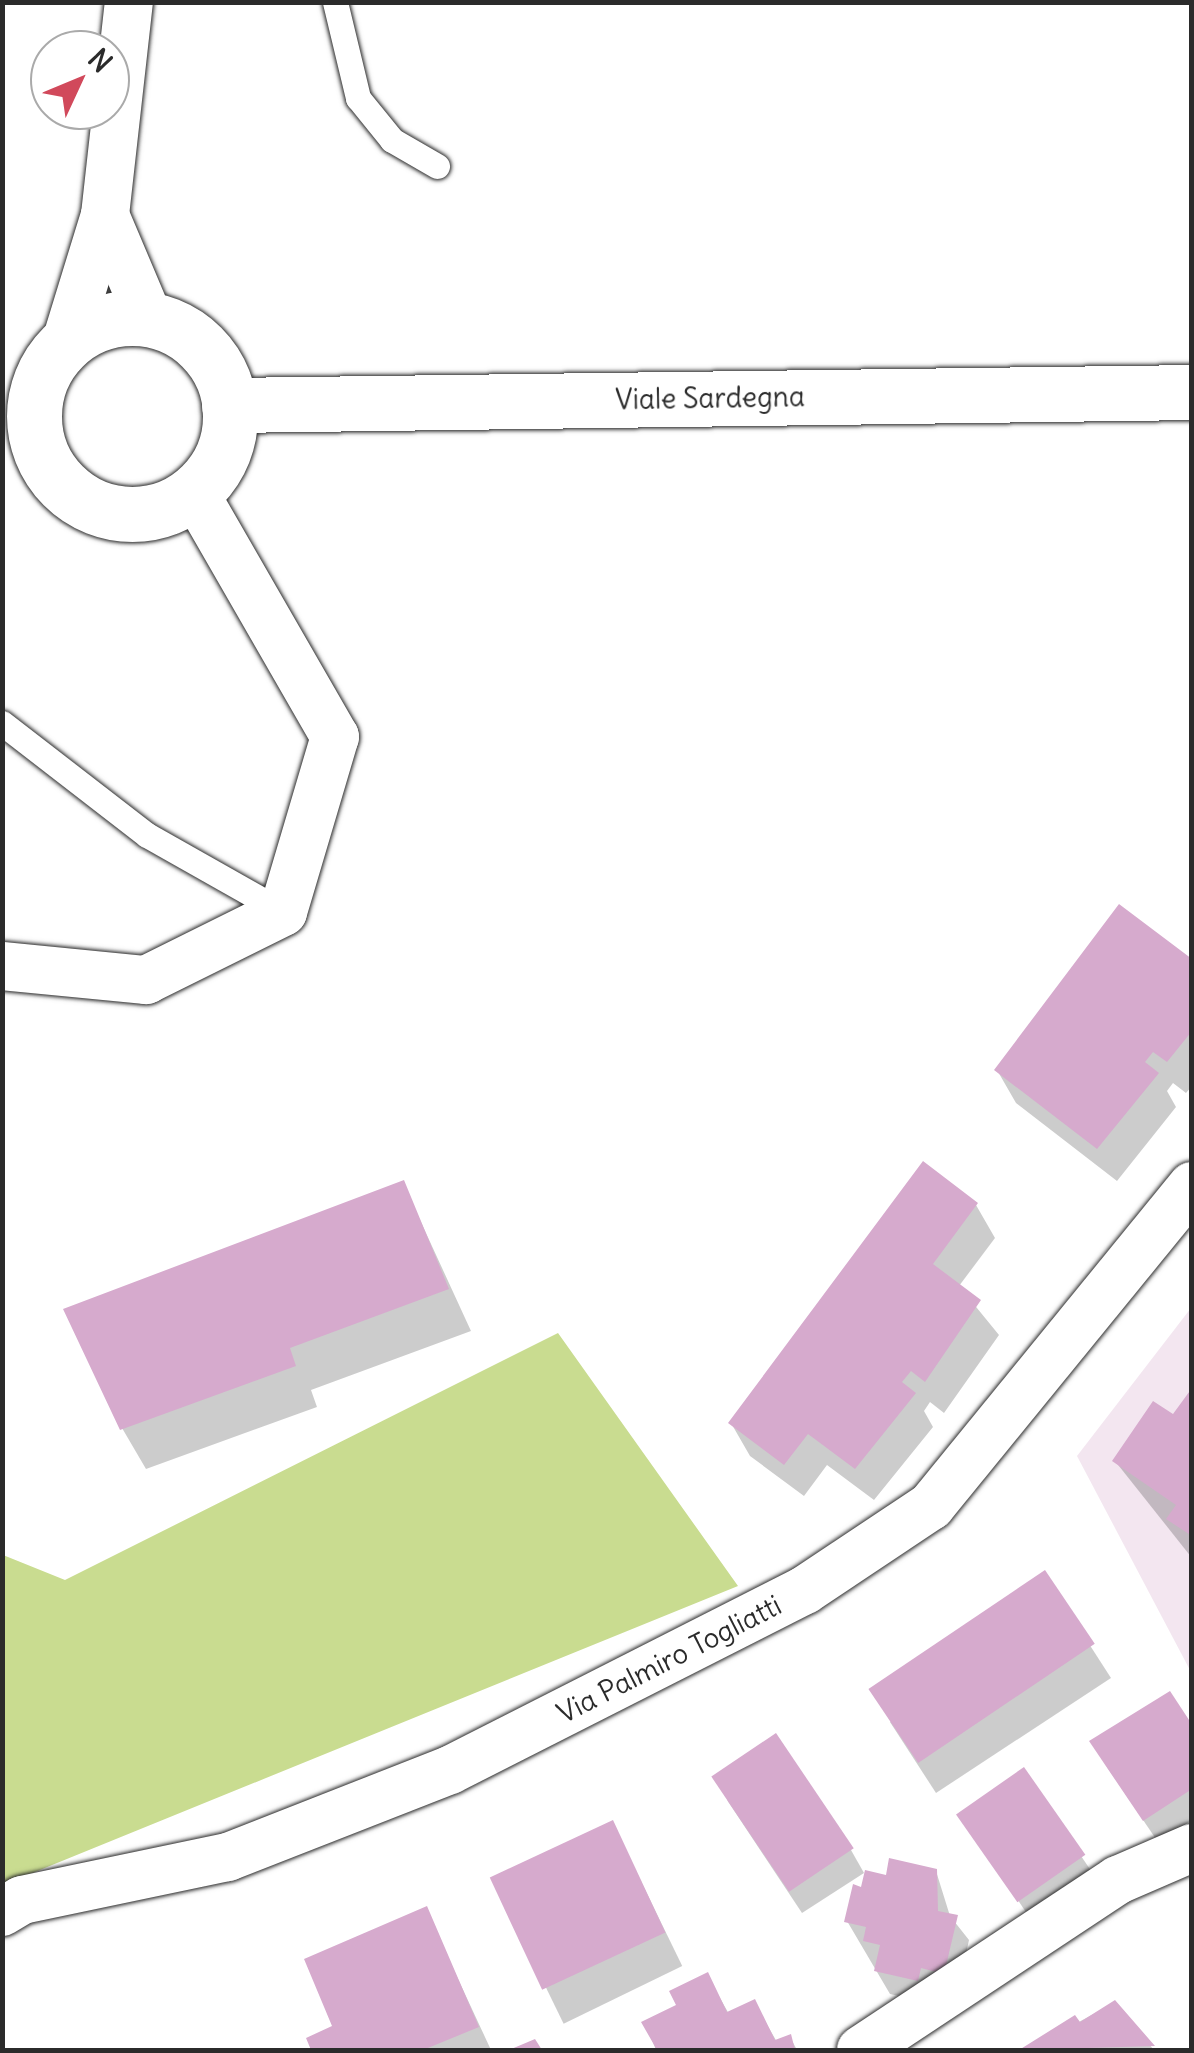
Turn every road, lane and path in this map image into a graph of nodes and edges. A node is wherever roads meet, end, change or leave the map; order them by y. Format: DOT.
graph roads {
  1 [pos="130,2"];
  2 [pos="335,2"];
  3 [pos="437,166"];
  4 [pos="106,215"];
  5 [pos="149,319"];
  6 [pos="65,345"];
  7 [pos="1192,392"];
  8 [pos="229,406"];
  9 [pos="18,412"];
  10 [pos="194,492"];
  11 [pos="2,722"];
  12 [pos="283,912"];
  13 [pos="2,966"];
  14 [pos="1192,1186"];
  15 [pos="1192,1848"];
  16 [pos="2,1912"];
  17 [pos="862,2050"];
  1 -- 4 [label="street"];
  2 -- 3 [label="lane"];
  4 -- 5 [label="street"];
  4 -- 6 [label="street"];
  5 -- 6 [label="street"];
  5 -- 8 [label="street"];
  6 -- 9 [label="street"];
  7 -- 8 [label="street, Viale Sardegna"];
  8 -- 10 [label="street"];
  9 -- 10 [label="street"];
  10 -- 12 [label="street"];
  11 -- 12 [label="lane"];
  12 -- 13 [label="street"];
  14 -- 16 [label="street, Via Palmiro Togliatti"];
  15 -- 17 [label="street"];
}
